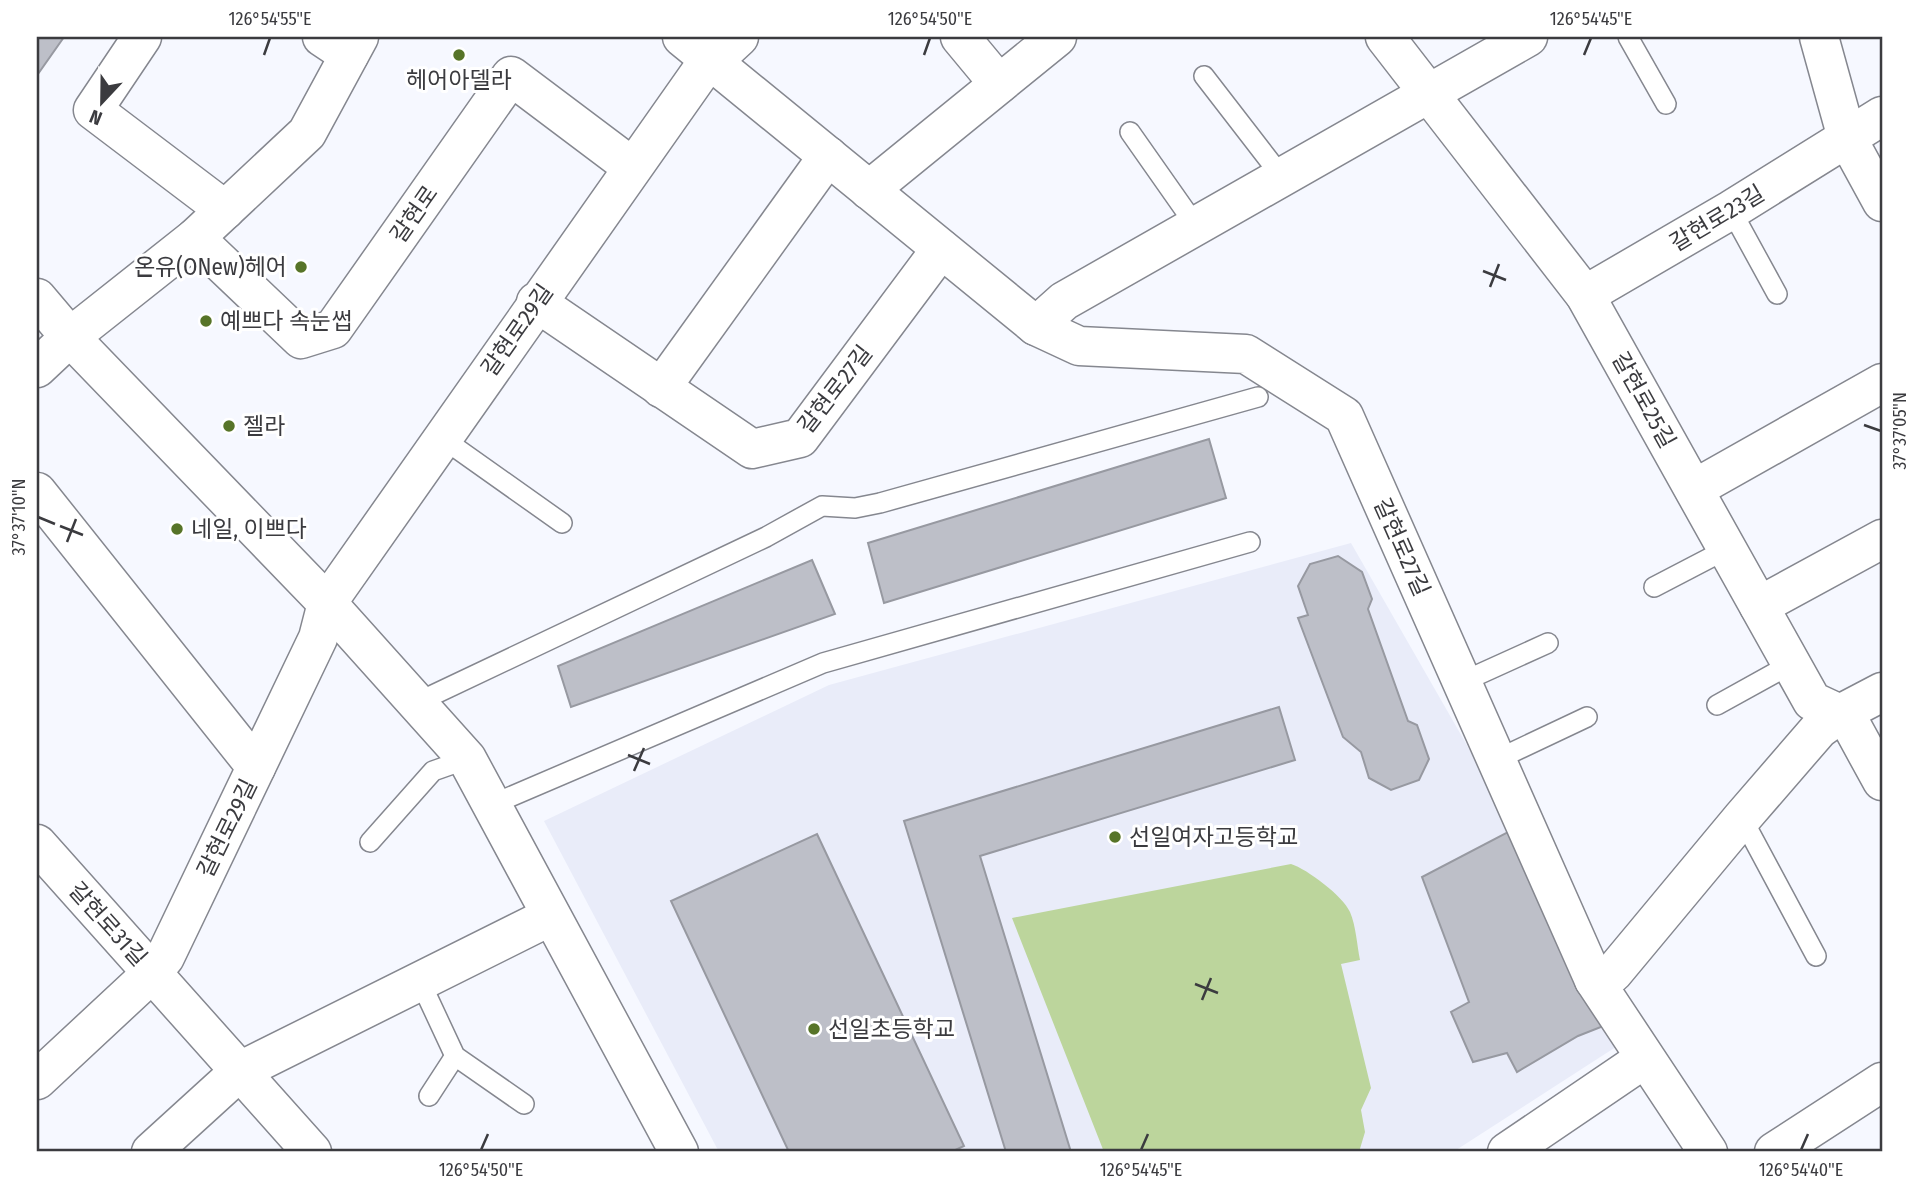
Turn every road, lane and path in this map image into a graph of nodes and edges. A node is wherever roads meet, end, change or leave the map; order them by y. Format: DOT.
graph roads {
  1 [pos="142,37"];
  2 [pos="682,37"];
  3 [pos="960,37"];
  4 [pos="1057,37"];
  5 [pos="1385,37"];
  6 [pos="1528,37"];
  7 [pos="1628,37"];
  8 [pos="1819,37"];
  9 [pos="343,43"];
  10 [pos="726,49"];
  11 [pos="1205,76"];
  12 [pos="999,84"];
  13 [pos="1429,93"];
  14 [pos="1667,104"];
  15 [pos="1882,116"];
  16 [pos="1130,132"];
  17 [pos="1847,138"];
  18 [pos="828,156"];
  19 [pos="632,167"];
  20 [pos="1282,177"];
  21 [pos="869,190"];
  22 [pos="1882,202"];
  23 [pos="225,210"];
  24 [pos="1731,210"];
  25 [pos="1196,226"];
  26 [pos="195,238"];
  27 [pos="942,249"];
  28 [pos="1585,295"];
  29 [pos="1777,295"];
  30 [pos="37,298"];
  31 [pos="536,302"];
  32 [pos="1036,326"];
  33 [pos="70,337"];
  34 [pos="37,368"];
  35 [pos="1882,383"];
  36 [pos="661,388"];
  37 [pos="1258,397"];
  38 [pos="442,438"];
  39 [pos="1694,489"];
  40 [pos="37,492"];
  41 [pos="562,523"];
  42 [pos="1882,538"];
  43 [pos="1250,542"];
  44 [pos="1727,549"];
  45 [pos="1654,587"];
  46 [pos="327,603"];
  47 [pos="1759,606"];
  48 [pos="1548,643"];
  49 [pos="1791,664"];
  50 [pos="1462,682"];
  51 [pos="1882,692"];
  52 [pos="416,703"];
  53 [pos="1717,705"];
  54 [pos="1840,714"];
  55 [pos="1587,717"];
  56 [pos="467,759"];
  57 [pos="1496,760"];
  58 [pos="256,767"];
  59 [pos="1882,781"];
  60 [pos="491,805"];
  61 [pos="1742,818"];
  62 [pos="370,842"];
  63 [pos="37,844"];
  64 [pos="551,916"];
  65 [pos="1816,956"];
  66 [pos="152,973"];
  67 [pos="1594,980"];
  68 [pos="420,981"];
  69 [pos="455,1056"];
  70 [pos="1644,1059"];
  71 [pos="240,1071"];
  72 [pos="37,1080"];
  73 [pos="1882,1082"];
  74 [pos="429,1096"];
  75 [pos="524,1104"];
  76 [pos="151,1152"];
  77 [pos="312,1152"];
  78 [pos="678,1152"];
  79 [pos="1507,1152"];
  80 [pos="1708,1152"];
  81 [pos="1774,1152"];
  1 -- 23 [label="street"];
  2 -- 10 [label="street, 갈현로27길"];
  3 -- 12 [label="street"];
  4 -- 12 [label="street"];
  5 -- 13 [label="street, 갈현로25길"];
  6 -- 13 [label="street"];
  7 -- 14 [label="lane"];
  8 -- 17 [label="street"];
  9 -- 23 [label="street"];
  10 -- 18 [label="street, 갈현로27길"];
  10 -- 19 [label="street, 갈현로29길"];
  11 -- 20 [label="lane"];
  12 -- 21 [label="street"];
  13 -- 20 [label="street"];
  13 -- 28 [label="street, 갈현로25길"];
  15 -- 17 [label="street, 갈현로23길"];
  16 -- 25 [label="lane"];
  17 -- 22 [label="street"];
  17 -- 24 [label="street, 갈현로23길"];
  18 -- 21 [label="street, 갈현로27길"];
  18 -- 36 [label="street"];
  19 -- 26 [label="street, 갈현로"];
  19 -- 31 [label="street, 갈현로29길"];
  20 -- 25 [label="street"];
  21 -- 27 [label="street, 갈현로27길"];
  23 -- 26 [label="street"];
  24 -- 28 [label="street, 갈현로23길"];
  24 -- 29 [label="lane"];
  25 -- 32 [label="street"];
  26 -- 33 [label="street"];
  27 -- 32 [label="street, 갈현로27길"];
  27 -- 36 [label="street, 갈현로27길"];
  28 -- 39 [label="street, 갈현로25길"];
  30 -- 33 [label="street"];
  31 -- 36 [label="street, 갈현로27길"];
  31 -- 38 [label="street, 갈현로29길"];
  32 -- 50 [label="street, 갈현로27길"];
  33 -- 34 [label="street"];
  33 -- 46 [label="street"];
  35 -- 39 [label="street"];
  37 -- 52 [label="lane"];
  38 -- 41 [label="lane"];
  38 -- 46 [label="street, 갈현로29길"];
  39 -- 44 [label="street, 갈현로25길"];
  40 -- 58 [label="street"];
  42 -- 47 [label="street"];
  43 -- 60 [label="lane"];
  44 -- 45 [label="lane"];
  44 -- 47 [label="street, 갈현로25길"];
  46 -- 52 [label="street"];
  46 -- 58 [label="street, 갈현로29길"];
  47 -- 49 [label="street, 갈현로25길"];
  48 -- 50 [label="lane"];
  49 -- 53 [label="lane"];
  49 -- 54 [label="street, 갈현로25길"];
  50 -- 57 [label="street, 갈현로27길"];
  51 -- 54 [label="street"];
  52 -- 56 [label="street"];
  54 -- 59 [label="street"];
  54 -- 61 [label="street"];
  55 -- 57 [label="lane"];
  56 -- 60 [label="street"];
  56 -- 62 [label="lane"];
  57 -- 67 [label="street, 갈현로27길"];
  58 -- 66 [label="street, 갈현로29길"];
  60 -- 64 [label="street"];
  61 -- 65 [label="lane"];
  61 -- 67 [label="street"];
  63 -- 66 [label="street, 갈현로31길"];
  64 -- 68 [label="street"];
  64 -- 78 [label="street"];
  66 -- 71 [label="street, 갈현로31길"];
  66 -- 72 [label="street, 갈현로31길"];
  67 -- 70 [label="street, 갈현로27길"];
  68 -- 69 [label="lane"];
  68 -- 71 [label="street"];
  69 -- 74 [label="lane"];
  69 -- 75 [label="lane"];
  70 -- 79 [label="street"];
  70 -- 80 [label="street, 갈현로27길"];
  71 -- 76 [label="street"];
  71 -- 77 [label="street, 갈현로31길"];
  73 -- 81 [label="street"];
}
